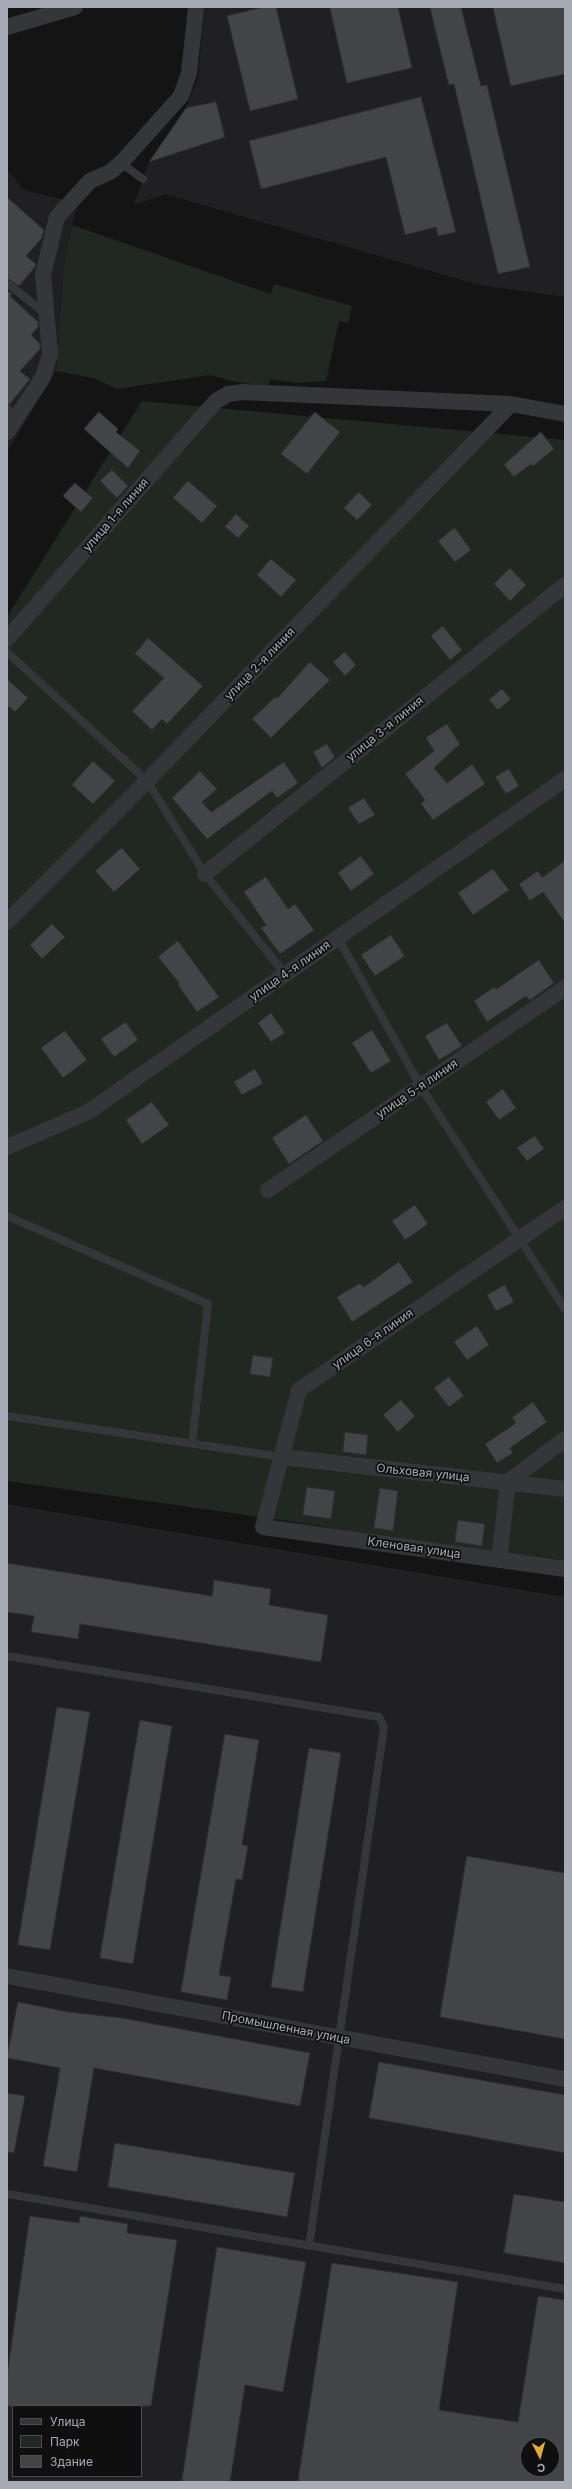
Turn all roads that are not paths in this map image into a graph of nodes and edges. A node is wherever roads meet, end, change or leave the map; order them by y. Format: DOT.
graph roads {
  1 [pos="75,7"];
  2 [pos="196,7"];
  3 [pos="7,27"];
  4 [pos="121,163"];
  5 [pos="143,178"];
  6 [pos="7,283"];
  7 [pos="46,314"];
  8 [pos="511,404"];
  9 [pos="12,412"];
  10 [pos="565,414"];
  11 [pos="7,432"];
  12 [pos="565,584"];
  13 [pos="7,639"];
  14 [pos="7,652"];
  15 [pos="565,779"];
  16 [pos="147,781"];
  17 [pos="205,874"];
  18 [pos="7,922"];
  19 [pos="338,938"];
  20 [pos="285,974"];
  21 [pos="565,988"];
  22 [pos="420,1087"];
  23 [pos="7,1147"];
  24 [pos="268,1190"];
  25 [pos="565,1208"];
  26 [pos="7,1216"];
  27 [pos="519,1239"];
  28 [pos="565,1310"];
  29 [pos="7,1416"];
  30 [pos="565,1439"];
  31 [pos="192,1444"];
  32 [pos="282,1457"];
  33 [pos="508,1482"];
  34 [pos="565,1489"];
  35 [pos="263,1527"];
  36 [pos="500,1560"];
  37 [pos="565,1569"];
  38 [pos="7,1656"];
  39 [pos="7,1976"];
  40 [pos="340,2038"];
  41 [pos="565,2079"];
  42 [pos="7,2194"];
  43 [pos="309,2246"];
  44 [pos="565,2289"];
  1 -- 3 [label="street"];
  2 -- 4 [label="street"];
  4 -- 5 [label="lane"];
  4 -- 7 [label="street"];
  6 -- 7 [label="lane"];
  7 -- 9 [label="street"];
  8 -- 10 [label="street"];
  8 -- 13 [label="street, улица 1-я линия"];
  8 -- 16 [label="street, улица 2-я линия"];
  9 -- 11 [label="street"];
  12 -- 17 [label="street, улица 3-я линия"];
  14 -- 16 [label="lane"];
  15 -- 19 [label="street, улица 4-я линия"];
  16 -- 17 [label="lane"];
  16 -- 18 [label="street, улица 2-я линия"];
  17 -- 20 [label="lane"];
  19 -- 20 [label="street, улица 4-я линия"];
  19 -- 22 [label="lane"];
  20 -- 23 [label="street, улица 4-я линия"];
  21 -- 22 [label="street, улица 5-я линия"];
  22 -- 24 [label="street, улица 5-я линия"];
  22 -- 27 [label="lane"];
  25 -- 27 [label="street, улица 6-я линия"];
  26 -- 31 [label="lane"];
  27 -- 28 [label="lane"];
  27 -- 32 [label="street, улица 6-я линия"];
  29 -- 31 [label="lane"];
  30 -- 33 [label="street"];
  31 -- 32 [label="lane"];
  32 -- 33 [label="street, Ольховая улица"];
  32 -- 35 [label="street, улица 6-я линия"];
  33 -- 34 [label="street, Ольховая улица"];
  33 -- 36 [label="street"];
  35 -- 36 [label="street, Кленовая улица"];
  36 -- 37 [label="street, Кленовая улица"];
  38 -- 40 [label="lane"];
  39 -- 40 [label="street, Промышленная улица"];
  40 -- 41 [label="street, Промышленная улица"];
  40 -- 43 [label="lane"];
  42 -- 43 [label="lane"];
  43 -- 44 [label="lane"];
}
